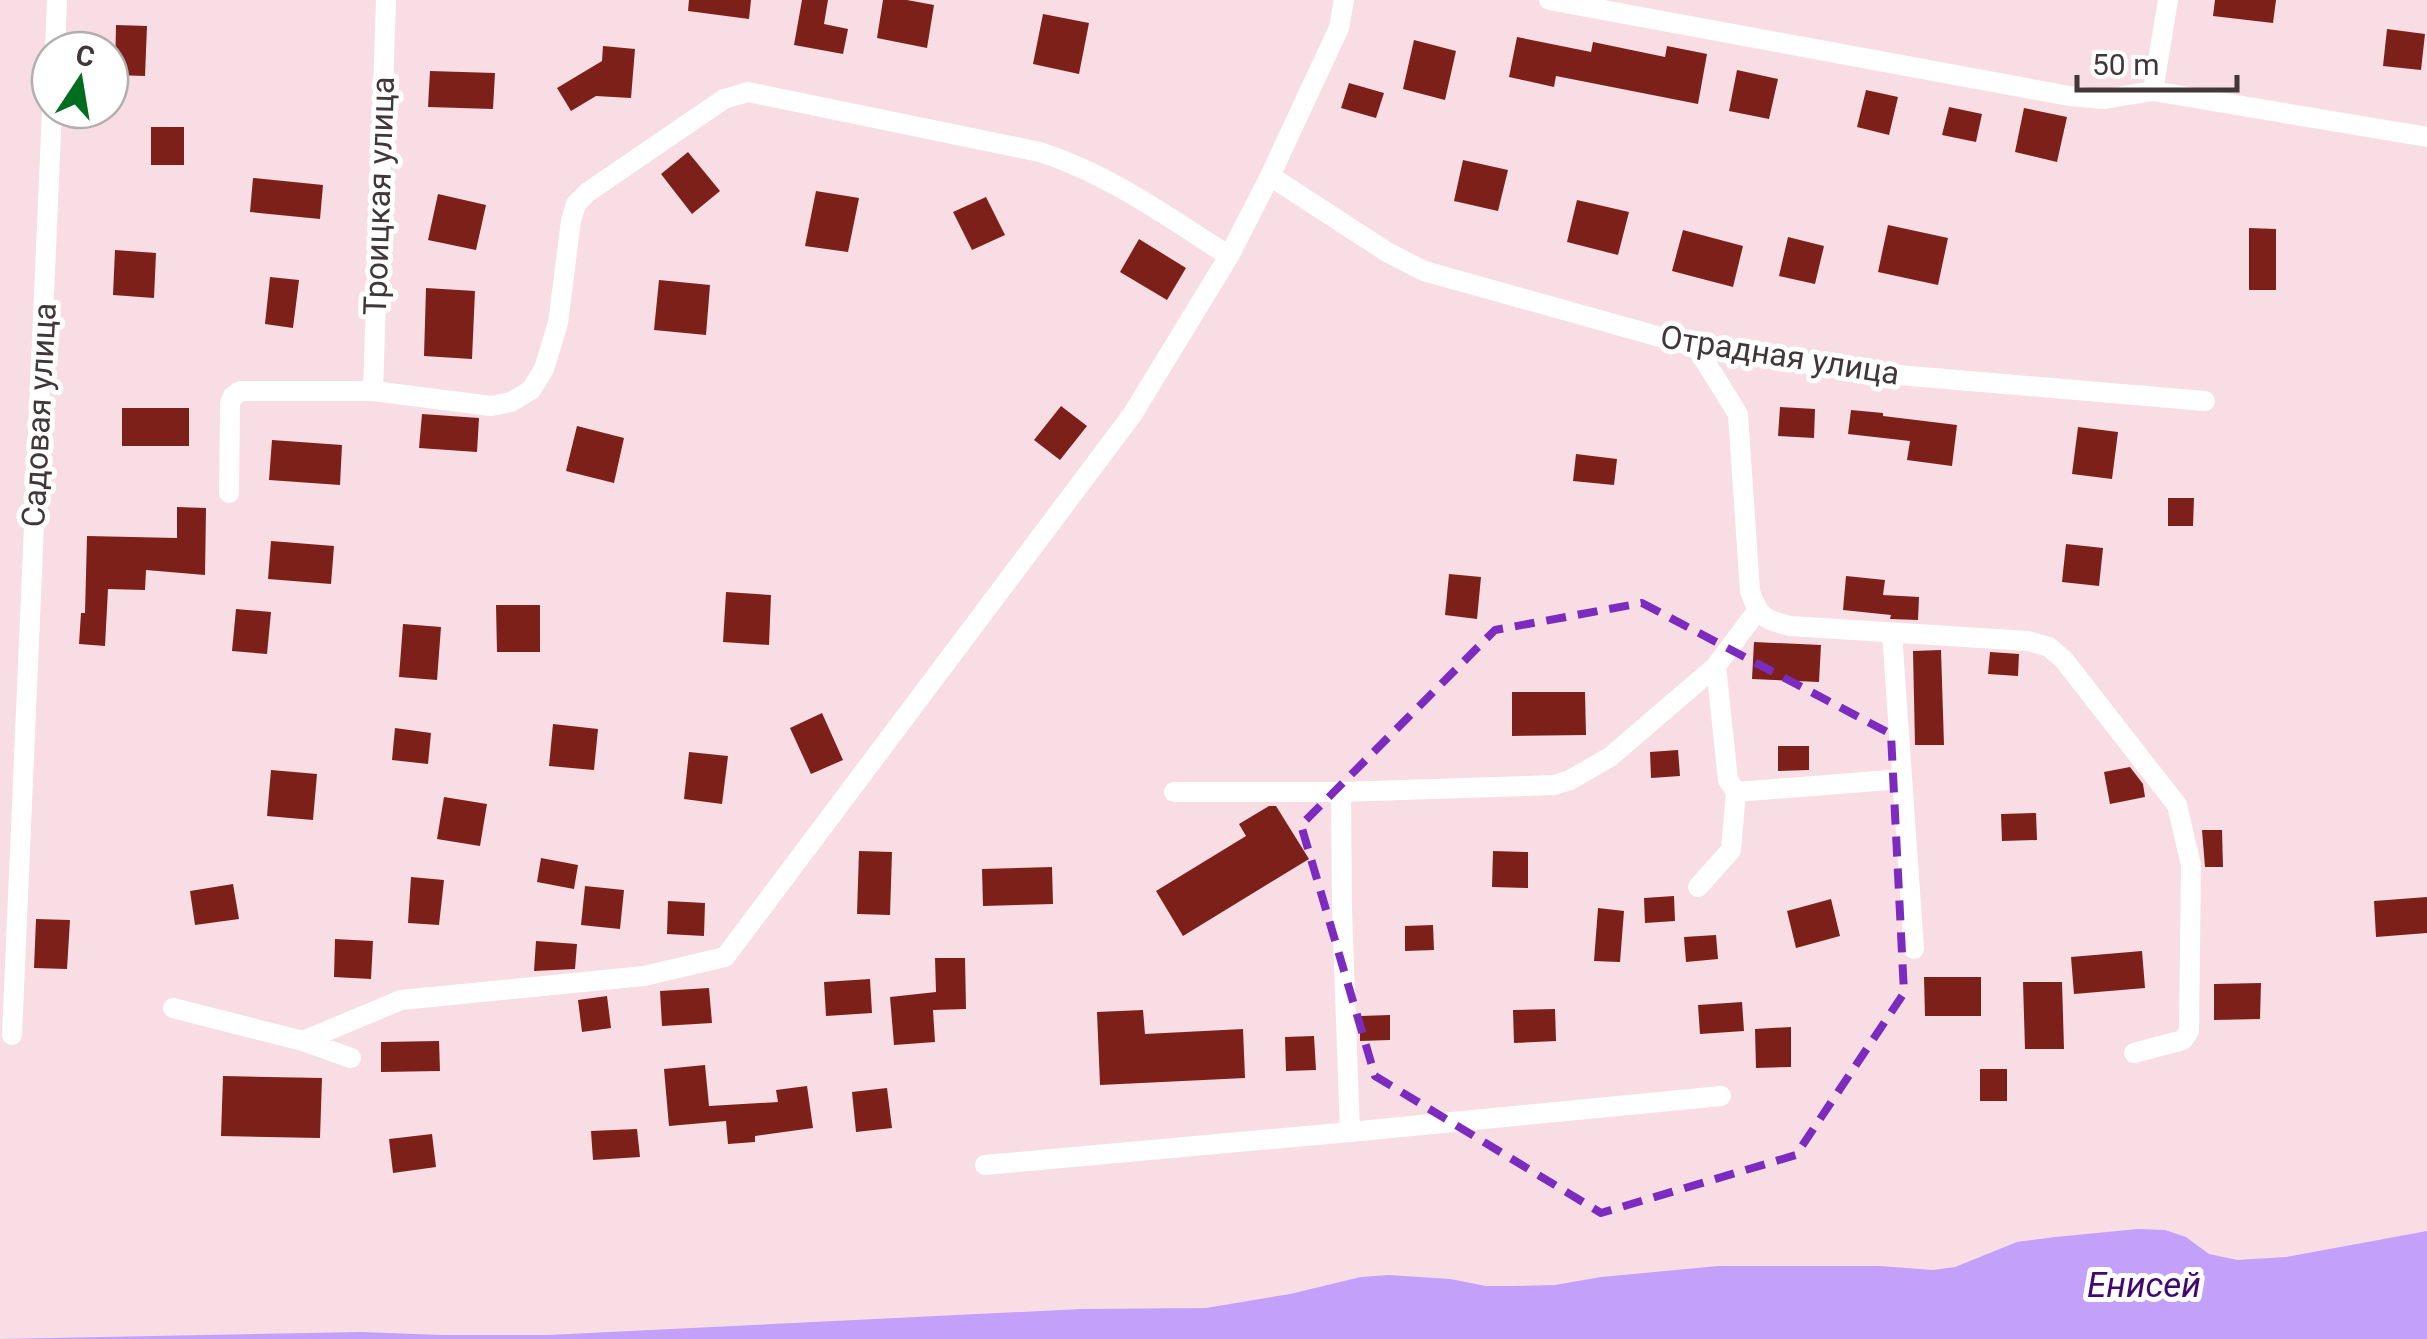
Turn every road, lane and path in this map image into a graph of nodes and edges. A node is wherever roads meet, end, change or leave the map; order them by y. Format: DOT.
graph roads {
  1 [pos="57,0"];
  2 [pos="386,0"];
  3 [pos="1344,0"];
  4 [pos="1549,0"];
  5 [pos="2168,0"];
  6 [pos="56,30"];
  7 [pos="2153,91"];
  8 [pos="51,130"];
  9 [pos="2427,136"];
  10 [pos="1270,176"];
  11 [pos="1229,256"];
  12 [pos="1696,348"];
  13 [pos="373,391"];
  14 [pos="2205,401"];
  15 [pos="229,493"];
  16 [pos="1757,612"];
  17 [pos="1892,633"];
  18 [pos="1716,666"];
  19 [pos="1902,779"];
  20 [pos="1174,792"];
  21 [pos="1340,792"];
  22 [pos="1736,792"];
  23 [pos="1698,887"];
  24 [pos="1914,949"];
  25 [pos="173,1008"];
  26 [pos="12,1035"];
  27 [pos="303,1041"];
  28 [pos="2134,1053"];
  29 [pos="351,1058"];
  30 [pos="1721,1096"];
  31 [pos="1350,1132"];
  32 [pos="985,1165"];
  1 -- 6 [label="street"];
  2 -- 13 [label="street, Троицкая улица"];
  3 -- 10 [label="street"];
  4 -- 7 [label="street"];
  5 -- 7 [label="street"];
  7 -- 9 [label="street"];
  8 -- 26 [label="street, Садовая улица"];
  10 -- 11 [label="street"];
  10 -- 12 [label="street, Отрадная улица"];
  11 -- 13 [label="street"];
  11 -- 27 [label="street"];
  12 -- 14 [label="street, Отрадная улица"];
  12 -- 16 [label="street"];
  13 -- 15 [label="street"];
  16 -- 17 [label="street"];
  16 -- 18 [label="street"];
  17 -- 19 [label="street"];
  17 -- 28 [label="street"];
  18 -- 21 [label="street"];
  18 -- 22 [label="street"];
  19 -- 22 [label="street"];
  19 -- 24 [label="street"];
  20 -- 21 [label="street"];
  21 -- 31 [label="street"];
  22 -- 23 [label="street"];
  25 -- 27 [label="street"];
  27 -- 29 [label="street"];
  30 -- 31 [label="street"];
  31 -- 32 [label="street"];
}
